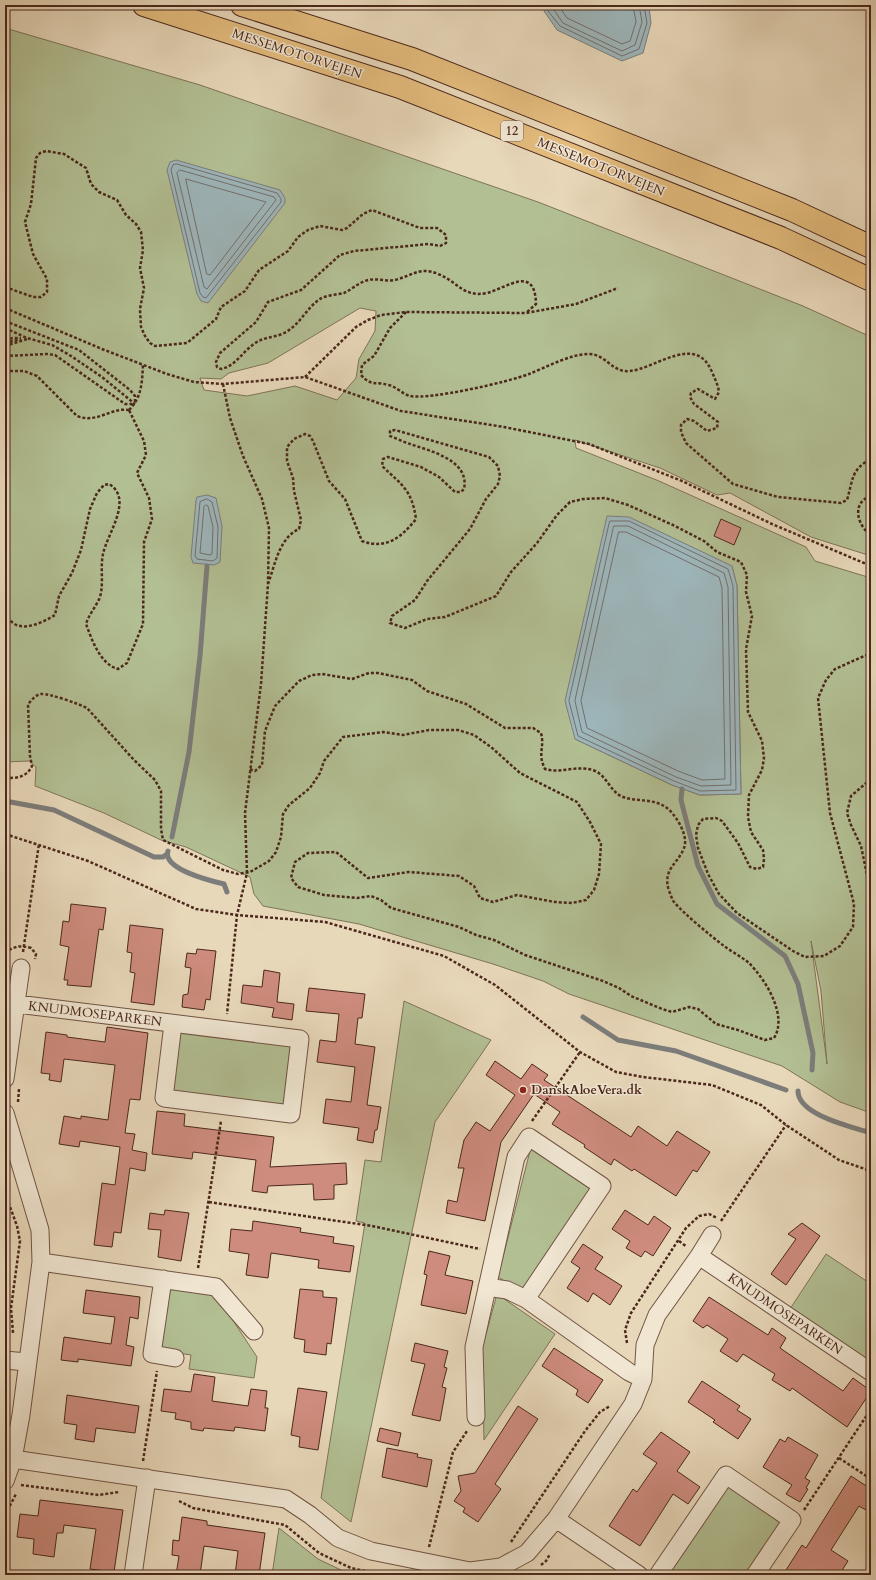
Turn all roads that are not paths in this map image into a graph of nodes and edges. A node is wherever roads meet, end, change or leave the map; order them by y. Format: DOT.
graph roads {
  1 [pos="144,5"];
  2 [pos="242,5"];
  3 [pos="871,247"];
  4 [pos="871,280"];
  5 [pos="21,968"];
  6 [pos="17,1004"];
  7 [pos="173,1024"];
  8 [pos="5,1074"];
  9 [pos="5,1113"];
  10 [pos="712,1235"];
  11 [pos="699,1256"];
  12 [pos="41,1262"];
  13 [pos="163,1279"];
  14 [pos="487,1287"];
  15 [pos="526,1299"];
  16 [pos="254,1331"];
  17 [pos="168,1356"];
  18 [pos="14,1361"];
  19 [pos="871,1372"];
  20 [pos="636,1375"];
  21 [pos="476,1417"];
  22 [pos="13,1459"];
  23 [pos="146,1474"];
  24 [pos="9,1482"];
  25 [pos="556,1519"];
  26 [pos="431,1558"];
  27 [pos="133,1575"];
  28 [pos="639,1575"];
  29 [pos="658,1575"];
  30 [pos="755,1575"];
  1 -- 4 [label="highway, MESSEMOTORVEJEN / 12"];
  2 -- 3 [label="highway, 12"];
  5 -- 6 [label="street, KNUDMOSEPARKEN"];
  6 -- 7 [label="street, KNUDMOSEPARKEN"];
  6 -- 8 [label="street, KNUDMOSEPARKEN"];
  7 -- 7 [label="street, KNUDMOSEPARKEN"];
  9 -- 12 [label="street"];
  10 -- 11 [label="street"];
  11 -- 19 [label="street, KNUDMOSEPARKEN"];
  11 -- 20 [label="street"];
  12 -- 13 [label="street"];
  12 -- 18 [label="street"];
  13 -- 16 [label="street"];
  13 -- 17 [label="street"];
  14 -- 15 [label="street"];
  14 -- 15 [label="street"];
  14 -- 21 [label="street"];
  15 -- 20 [label="street"];
  18 -- 22 [label="street"];
  20 -- 25 [label="street"];
  22 -- 23 [label="street"];
  22 -- 24 [label="street"];
  23 -- 26 [label="street"];
  23 -- 27 [label="street"];
  25 -- 26 [label="street"];
  25 -- 28 [label="street"];
  29 -- 30 [label="street"];
}
